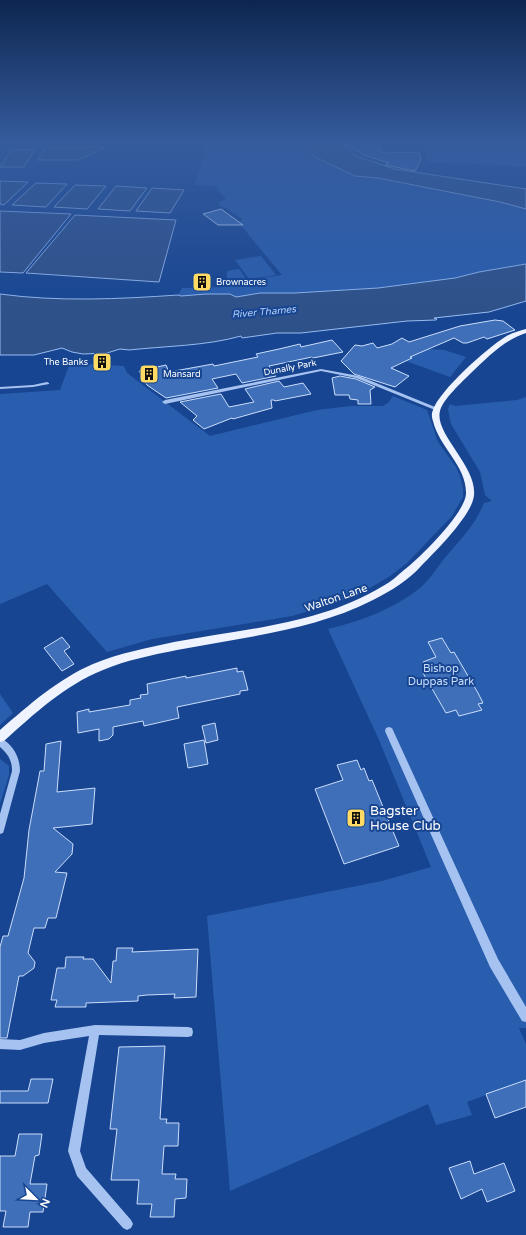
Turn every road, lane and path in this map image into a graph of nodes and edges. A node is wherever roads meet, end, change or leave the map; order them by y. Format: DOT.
graph roads {
  1 [pos="526,331"];
  2 [pos="47,384"];
  3 [pos="0,388"];
  4 [pos="165,402"];
  5 [pos="437,409"];
  6 [pos="389,732"];
  7 [pos="0,738"];
  8 [pos="0,742"];
  9 [pos="0,830"];
  10 [pos="526,1017"];
  11 [pos="95,1030"];
  12 [pos="188,1032"];
  13 [pos="0,1044"];
  14 [pos="127,1224"];
  1 -- 5 [label="main road"];
  2 -- 3 [label="street"];
  4 -- 5 [label="street, Dunally Park"];
  5 -- 7 [label="main road, Walton Lane"];
  6 -- 10 [label="street"];
  8 -- 9 [label="street"];
  11 -- 12 [label="street"];
  11 -- 13 [label="street"];
  11 -- 14 [label="street"];
}
